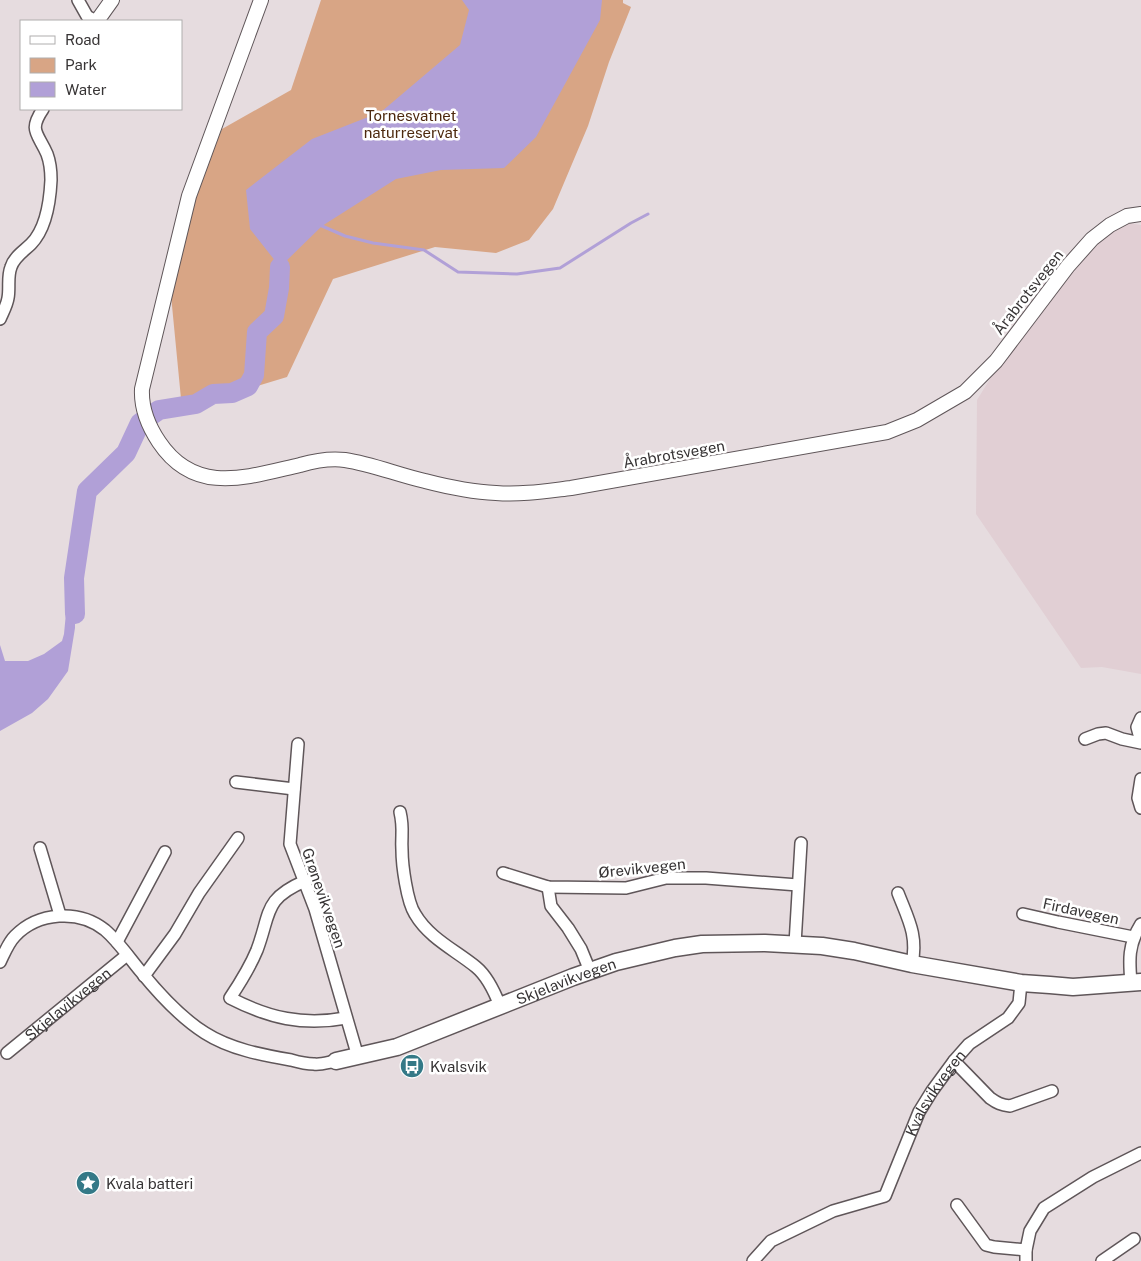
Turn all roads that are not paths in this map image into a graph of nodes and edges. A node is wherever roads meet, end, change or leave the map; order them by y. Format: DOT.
graph roads {
  1 [pos="78,0"];
  2 [pos="112,0"];
  3 [pos="261,0"];
  4 [pos="94,20"];
  5 [pos="97,20"];
  6 [pos="42,110"];
  7 [pos="1141,214"];
  8 [pos="0,319"];
  9 [pos="1141,718"];
  10 [pos="1085,739"];
  11 [pos="1141,743"];
  12 [pos="298,744"];
  13 [pos="1141,779"];
  14 [pos="236,782"];
  15 [pos="294,789"];
  16 [pos="1141,808"];
  17 [pos="400,812"];
  18 [pos="238,838"];
  19 [pos="800,843"];
  20 [pos="40,848"];
  21 [pos="165,852"];
  22 [pos="503,873"];
  23 [pos="305,881"];
  24 [pos="798,886"];
  25 [pos="548,887"];
  26 [pos="898,893"];
  27 [pos="1022,914"];
  28 [pos="60,915"];
  29 [pos="1141,924"];
  30 [pos="1133,937"];
  31 [pos="117,942"];
  32 [pos="796,944"];
  33 [pos="3,947"];
  34 [pos="127,955"];
  35 [pos="0,962"];
  36 [pos="912,964"];
  37 [pos="590,971"];
  38 [pos="144,976"];
  39 [pos="1021,982"];
  40 [pos="1136,983"];
  41 [pos="500,1006"];
  42 [pos="346,1018"];
  43 [pos="7,1053"];
  44 [pos="358,1057"];
  45 [pos="336,1061"];
  46 [pos="954,1061"];
  47 [pos="1052,1091"];
  48 [pos="1141,1153"];
  49 [pos="957,1204"];
  50 [pos="1134,1239"];
  51 [pos="1026,1255"];
  52 [pos="753,1261"];
  53 [pos="1102,1261"];
  1 -- 4 [label="street"];
  2 -- 5 [label="street"];
  3 -- 7 [label="street, Årabrotsvegen"];
  6 -- 8 [label="street"];
  9 -- 11 [label="street"];
  10 -- 11 [label="street"];
  12 -- 15 [label="street, Grønevikvegen"];
  13 -- 16 [label="street"];
  14 -- 15 [label="street"];
  15 -- 23 [label="street, Grønevikvegen"];
  17 -- 41 [label="street"];
  18 -- 38 [label="street"];
  19 -- 24 [label="street"];
  20 -- 28 [label="street"];
  21 -- 31 [label="street"];
  22 -- 25 [label="street, Ørevikvegen"];
  23 -- 42 [label="street, Grønevikvegen"];
  23 -- 42 [label="street"];
  24 -- 25 [label="street, Ørevikvegen"];
  24 -- 32 [label="street"];
  25 -- 37 [label="street"];
  26 -- 36 [label="street"];
  27 -- 30 [label="street, Firdavegen"];
  28 -- 31 [label="street, Skjelavikvegen"];
  28 -- 33 [label="street, Skjelavikvegen"];
  29 -- 30 [label="street, Firdavegen"];
  30 -- 40 [label="street, Firdavegen"];
  31 -- 34 [label="street, Skjelavikvegen"];
  32 -- 36 [label="main road, Skjelavikvegen"];
  32 -- 37 [label="main road, Skjelavikvegen"];
  33 -- 35 [label="street, Skjelavikvegen"];
  34 -- 38 [label="street, Skjelavikvegen"];
  34 -- 43 [label="street, Skjelavikvegen"];
  36 -- 39 [label="main road, Skjelavikvegen"];
  37 -- 41 [label="main road, Skjelavikvegen"];
  38 -- 45 [label="street, Skjelavikvegen"];
  39 -- 40 [label="main road"];
  39 -- 46 [label="street, Kvalsvikvegen"];
  41 -- 44 [label="main road, Skjelavikvegen"];
  42 -- 44 [label="street, Grønevikvegen"];
  44 -- 45 [label="main road, Skjelavikvegen"];
  46 -- 47 [label="street"];
  46 -- 52 [label="street, Kvalsvikvegen"];
  48 -- 51 [label="street"];
  49 -- 51 [label="street"];
  50 -- 53 [label="street"];
}
